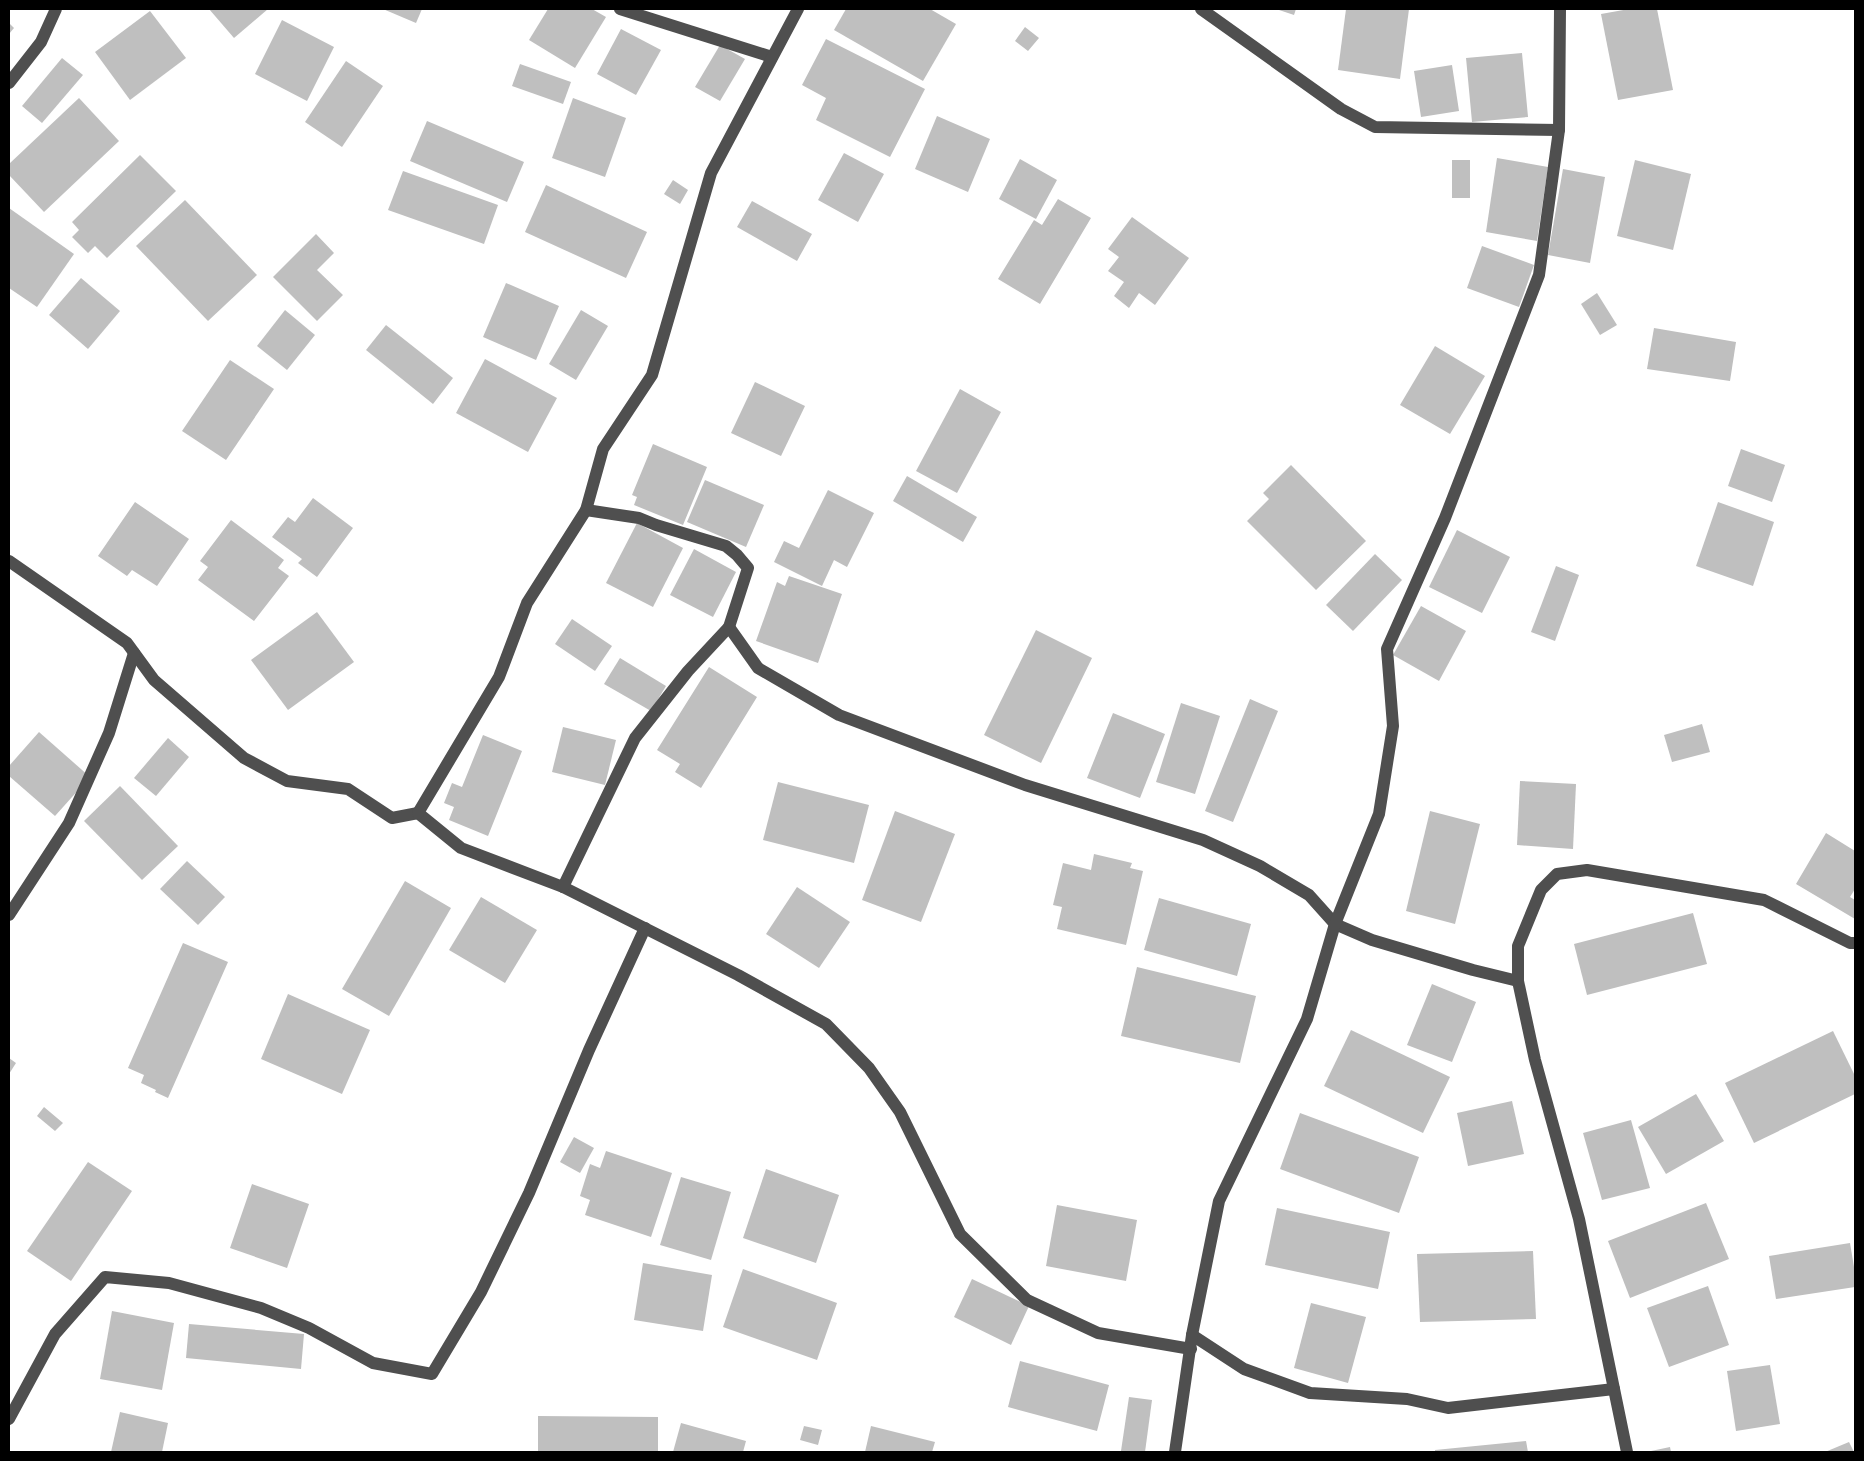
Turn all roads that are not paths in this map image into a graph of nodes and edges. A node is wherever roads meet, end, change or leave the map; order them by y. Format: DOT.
graph roads {
  1 [pos="56,9"];
  2 [pos="620,9"];
  3 [pos="798,9"];
  4 [pos="1200,9"];
  5 [pos="1560,9"];
  6 [pos="772,57"];
  7 [pos="9,83"];
  8 [pos="1559,130"];
  9 [pos="586,510"];
  10 [pos="9,561"];
  11 [pos="729,627"];
  12 [pos="134,653"];
  13 [pos="418,813"];
  14 [pos="563,887"];
  15 [pos="9,915"];
  16 [pos="1335,924"];
  17 [pos="645,928"];
  18 [pos="1855,943"];
  19 [pos="1518,981"];
  20 [pos="1192,1334"];
  21 [pos="1191,1349"];
  22 [pos="1614,1388"];
  23 [pos="9,1420"];
  24 [pos="1175,1452"];
  25 [pos="1627,1452"];
  1 -- 7 [label="street"];
  2 -- 6 [label="street"];
  3 -- 6 [label="street"];
  4 -- 8 [label="street"];
  5 -- 8 [label="street"];
  6 -- 9 [label="street"];
  8 -- 16 [label="street"];
  9 -- 11 [label="street"];
  9 -- 13 [label="street"];
  10 -- 12 [label="street"];
  11 -- 14 [label="street"];
  11 -- 16 [label="street"];
  12 -- 13 [label="street"];
  12 -- 15 [label="street"];
  13 -- 14 [label="street"];
  14 -- 17 [label="street"];
  16 -- 19 [label="street"];
  16 -- 20 [label="street"];
  17 -- 21 [label="street"];
  17 -- 23 [label="street"];
  18 -- 19 [label="street"];
  19 -- 22 [label="street"];
  20 -- 21 [label="street"];
  20 -- 22 [label="street"];
  21 -- 24 [label="street"];
  22 -- 25 [label="street"];
}
